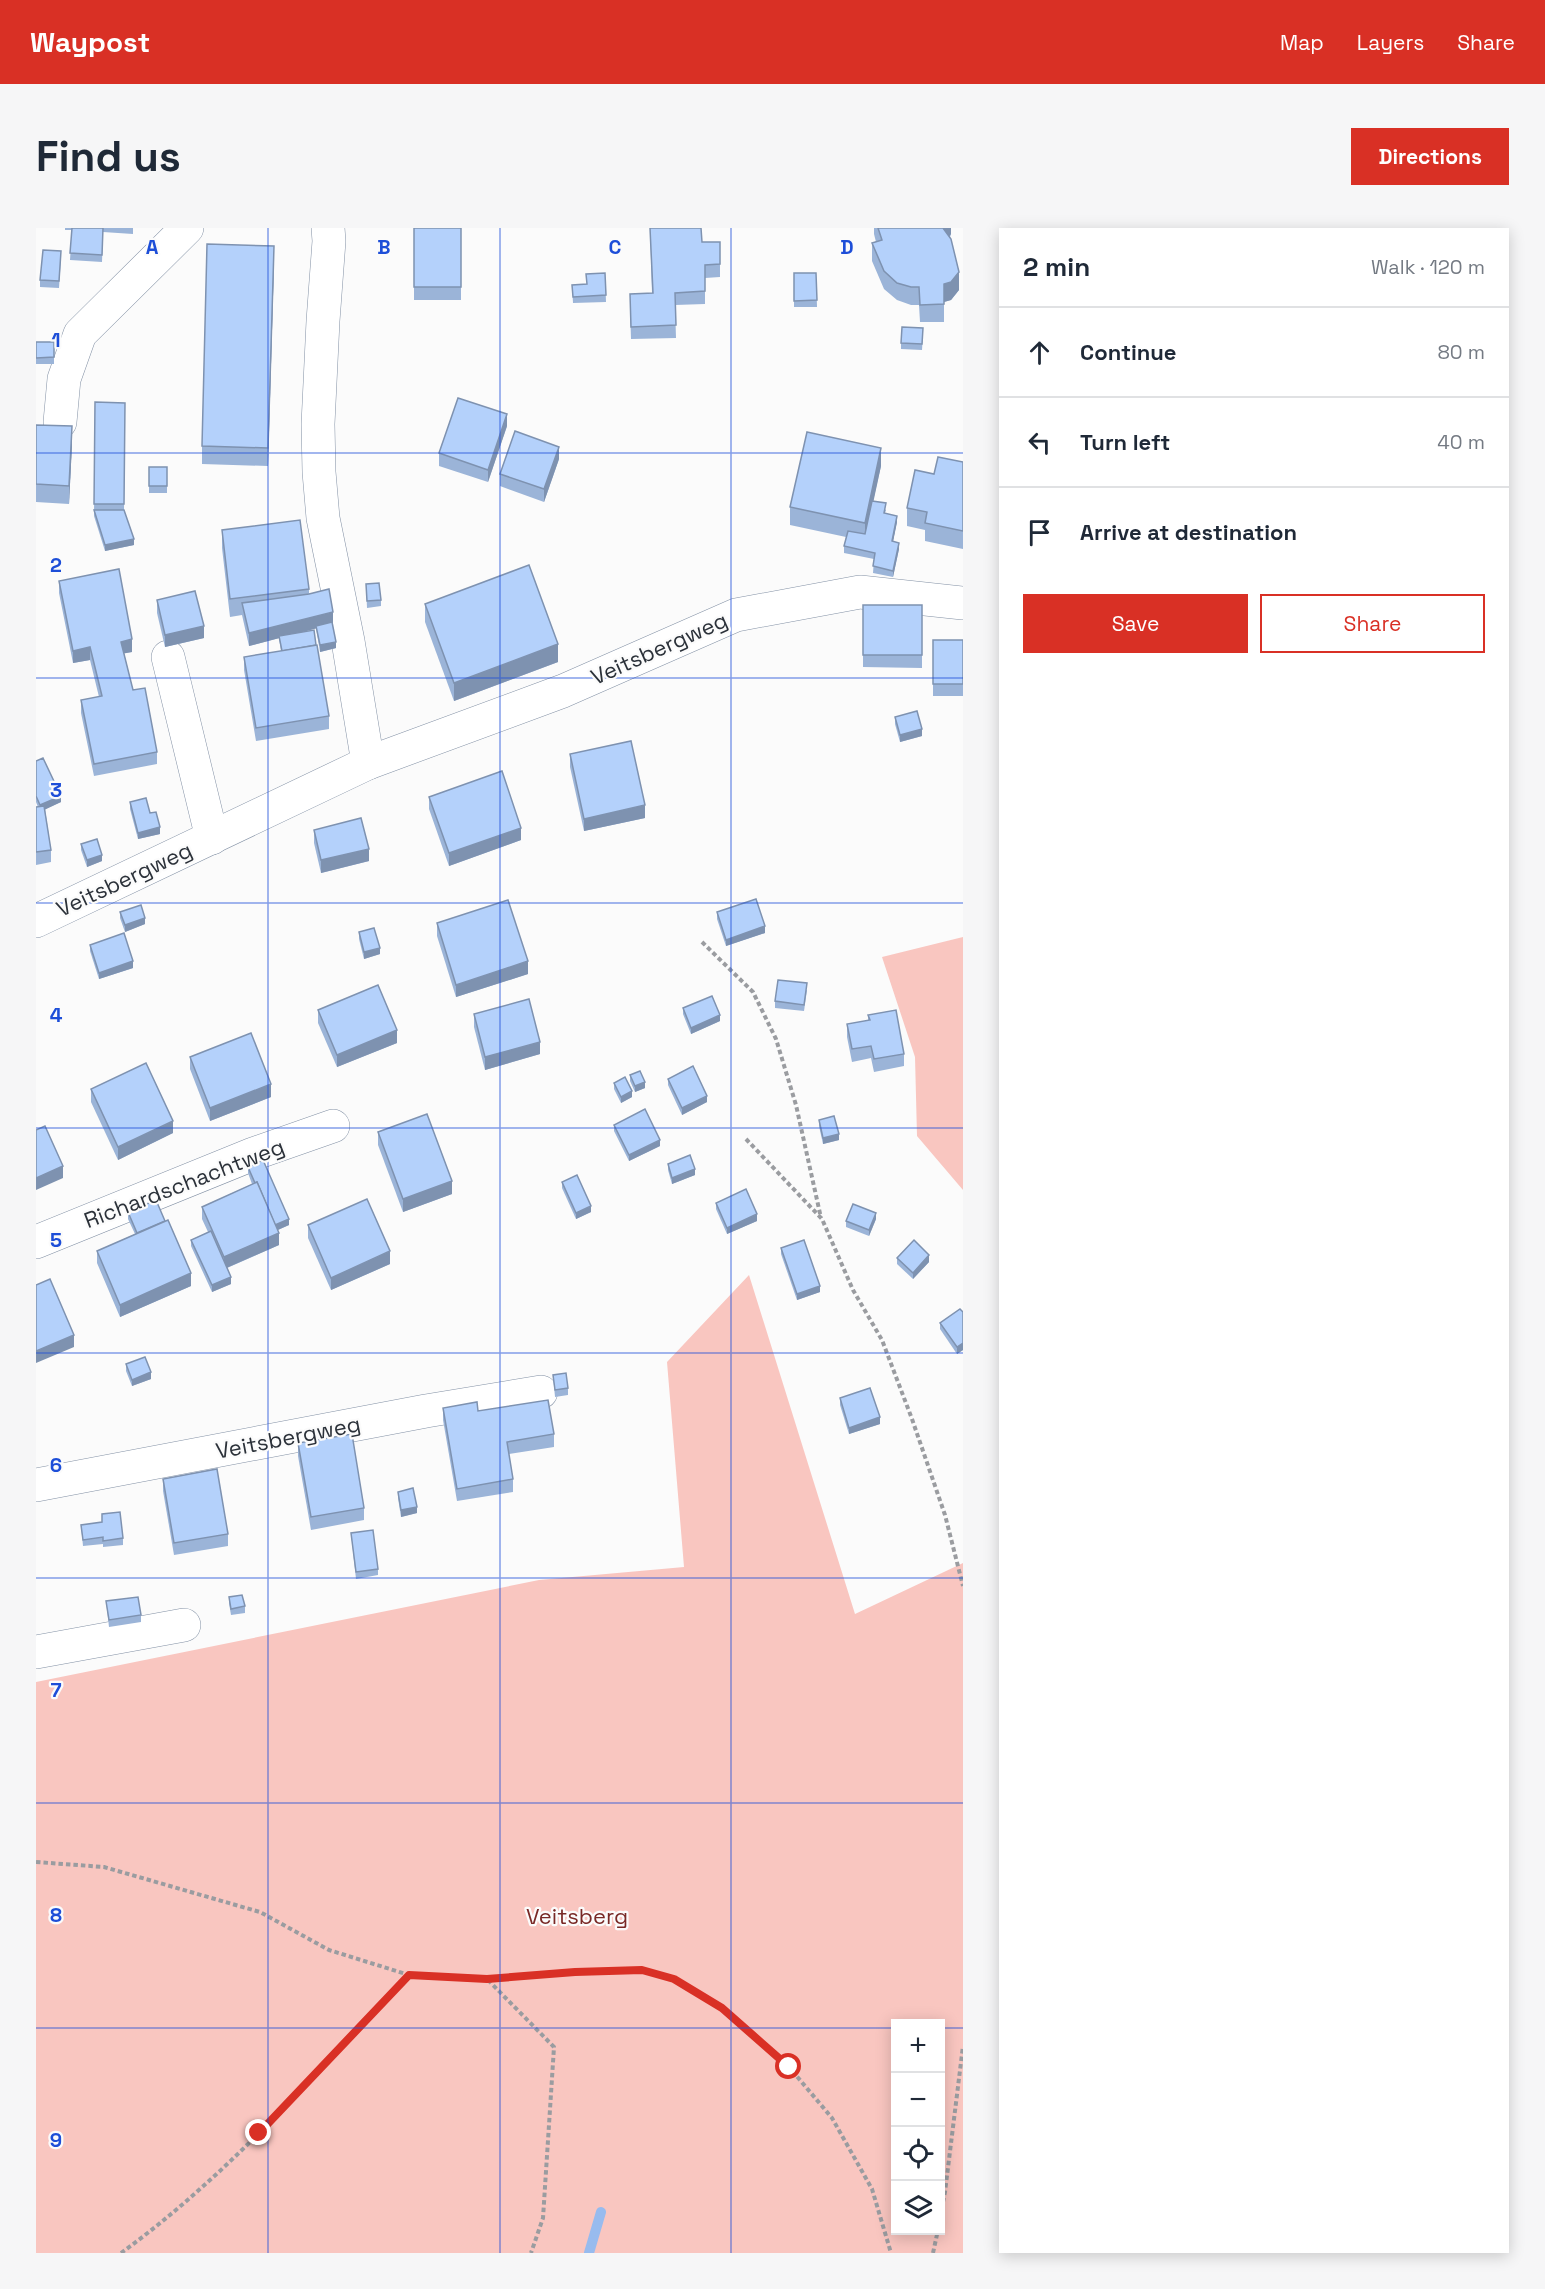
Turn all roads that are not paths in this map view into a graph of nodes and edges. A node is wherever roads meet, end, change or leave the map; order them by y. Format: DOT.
graph roads {
  1 [pos="187,228"];
  2 [pos="328,228"];
  3 [pos="60,422"];
  4 [pos="963,603"];
  5 [pos="168,657"];
  6 [pos="368,763"];
  7 [pos="212,837"];
  8 [pos="36,921"];
  9 [pos="333,1126"];
  10 [pos="36,1242"];
  11 [pos="541,1392"];
  12 [pos="36,1485"];
  13 [pos="184,1625"];
  14 [pos="36,1652"];
  1 -- 3 [label="street"];
  2 -- 6 [label="street"];
  4 -- 6 [label="street, Veitsbergweg"];
  5 -- 7 [label="street, Veitsbergweg"];
  6 -- 7 [label="street, Veitsbergweg"];
  7 -- 8 [label="street, Veitsbergweg"];
  9 -- 10 [label="street, Richardschachtweg"];
  11 -- 12 [label="street, Veitsbergweg"];
  13 -- 14 [label="street"];
}
